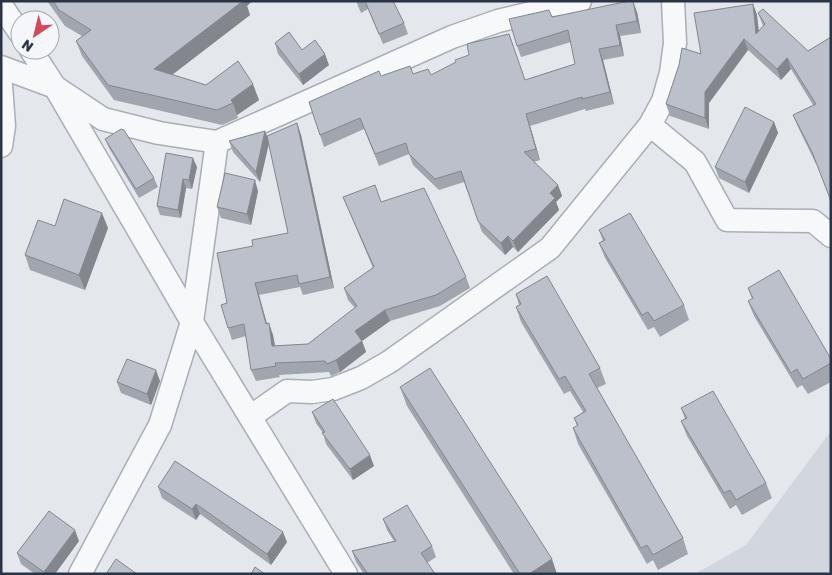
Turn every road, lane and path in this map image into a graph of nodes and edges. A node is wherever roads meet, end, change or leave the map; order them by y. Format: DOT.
graph roads {
  1 [pos="580,1"];
  2 [pos="673,1"];
  3 [pos="1,5"];
  4 [pos="550,5"];
  5 [pos="10,18"];
  6 [pos="38,60"];
  7 [pos="1,67"];
  8 [pos="1,85"];
  9 [pos="56,87"];
  10 [pos="650,125"];
  11 [pos="217,142"];
  12 [pos="1,146"];
  13 [pos="831,236"];
  14 [pos="192,322"];
  15 [pos="250,417"];
  16 [pos="80,574"];
  17 [pos="346,574"];
  1 -- 4 [label="street"];
  2 -- 10 [label="street"];
  3 -- 5 [label="street"];
  4 -- 11 [label="street"];
  6 -- 9 [label="street"];
  7 -- 9 [label="street"];
  8 -- 12 [label="street"];
  9 -- 11 [label="street"];
  9 -- 14 [label="street"];
  10 -- 13 [label="street"];
  10 -- 15 [label="street"];
  11 -- 14 [label="street"];
  14 -- 15 [label="street"];
  14 -- 16 [label="street"];
  15 -- 17 [label="street"];
}
